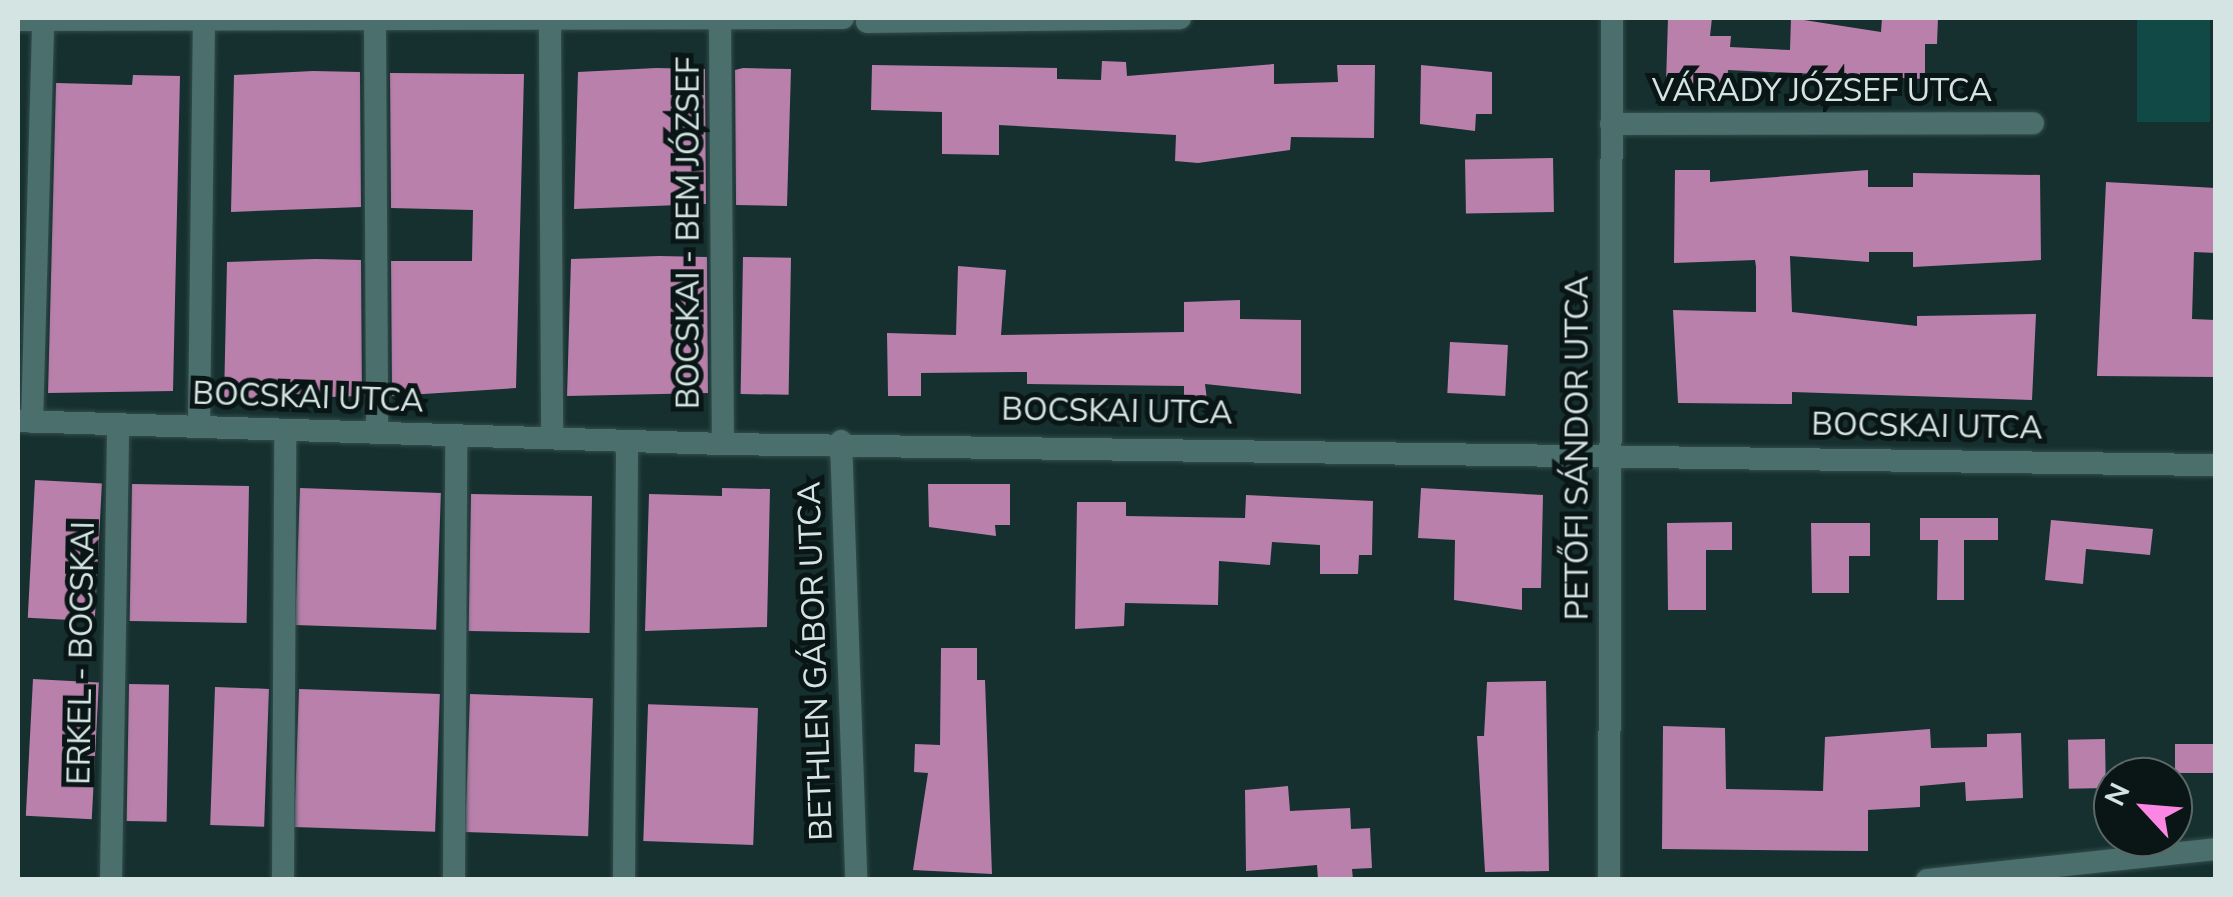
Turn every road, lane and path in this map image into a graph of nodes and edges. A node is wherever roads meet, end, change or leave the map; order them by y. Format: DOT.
graph roads {
  1 [pos="1180,18"];
  2 [pos="1612,18"];
  3 [pos="18,20"];
  4 [pos="43,20"];
  5 [pos="843,20"];
  6 [pos="204,21"];
  7 [pos="374,21"];
  8 [pos="550,22"];
  9 [pos="720,22"];
  10 [pos="867,22"];
  11 [pos="2033,123"];
  12 [pos="1611,124"];
  13 [pos="25,422"];
  14 [pos="118,427"];
  15 [pos="199,427"];
  16 [pos="285,430"];
  17 [pos="377,433"];
  18 [pos="456,435"];
  19 [pos="552,438"];
  20 [pos="626,440"];
  21 [pos="841,441"];
  22 [pos="722,444"];
  23 [pos="1610,451"];
  24 [pos="2216,465"];
  25 [pos="2216,849"];
  26 [pos="2150,871"];
  27 [pos="110,880"];
  28 [pos="282,880"];
  29 [pos="454,880"];
  30 [pos="624,880"];
  31 [pos="856,880"];
  32 [pos="1609,880"];
  33 [pos="1927,880"];
  1 -- 10 [label="street"];
  2 -- 12 [label="street, PETŐFI SÁNDOR UTCA"];
  3 -- 4 [label="street"];
  4 -- 6 [label="street"];
  4 -- 13 [label="street"];
  5 -- 9 [label="street"];
  6 -- 7 [label="street"];
  6 -- 15 [label="street"];
  7 -- 8 [label="street"];
  7 -- 17 [label="street"];
  8 -- 9 [label="street"];
  8 -- 19 [label="street"];
  9 -- 22 [label="street, BOCSKAI - BEM JÓZSEF"];
  11 -- 12 [label="street, VÁRADY JÓZSEF UTCA"];
  12 -- 23 [label="street, PETŐFI SÁNDOR UTCA"];
  13 -- 14 [label="street, BOCSKAI UTCA"];
  14 -- 15 [label="street, BOCSKAI UTCA"];
  14 -- 27 [label="street, ERKEL - BOCSKAI"];
  15 -- 16 [label="street, BOCSKAI UTCA"];
  16 -- 17 [label="street, BOCSKAI UTCA"];
  16 -- 28 [label="street"];
  17 -- 18 [label="street, BOCSKAI UTCA"];
  18 -- 19 [label="street, BOCSKAI UTCA"];
  18 -- 29 [label="street"];
  19 -- 20 [label="street, BOCSKAI UTCA"];
  20 -- 22 [label="street, BOCSKAI UTCA"];
  20 -- 30 [label="street"];
  21 -- 22 [label="street, BOCSKAI UTCA"];
  21 -- 23 [label="street, BOCSKAI UTCA"];
  21 -- 31 [label="street, BETHLEN GÁBOR UTCA"];
  23 -- 24 [label="street, BOCSKAI UTCA"];
  23 -- 32 [label="street, PETŐFI SÁNDOR UTCA"];
  25 -- 26 [label="street"];
  26 -- 33 [label="street"];
}
